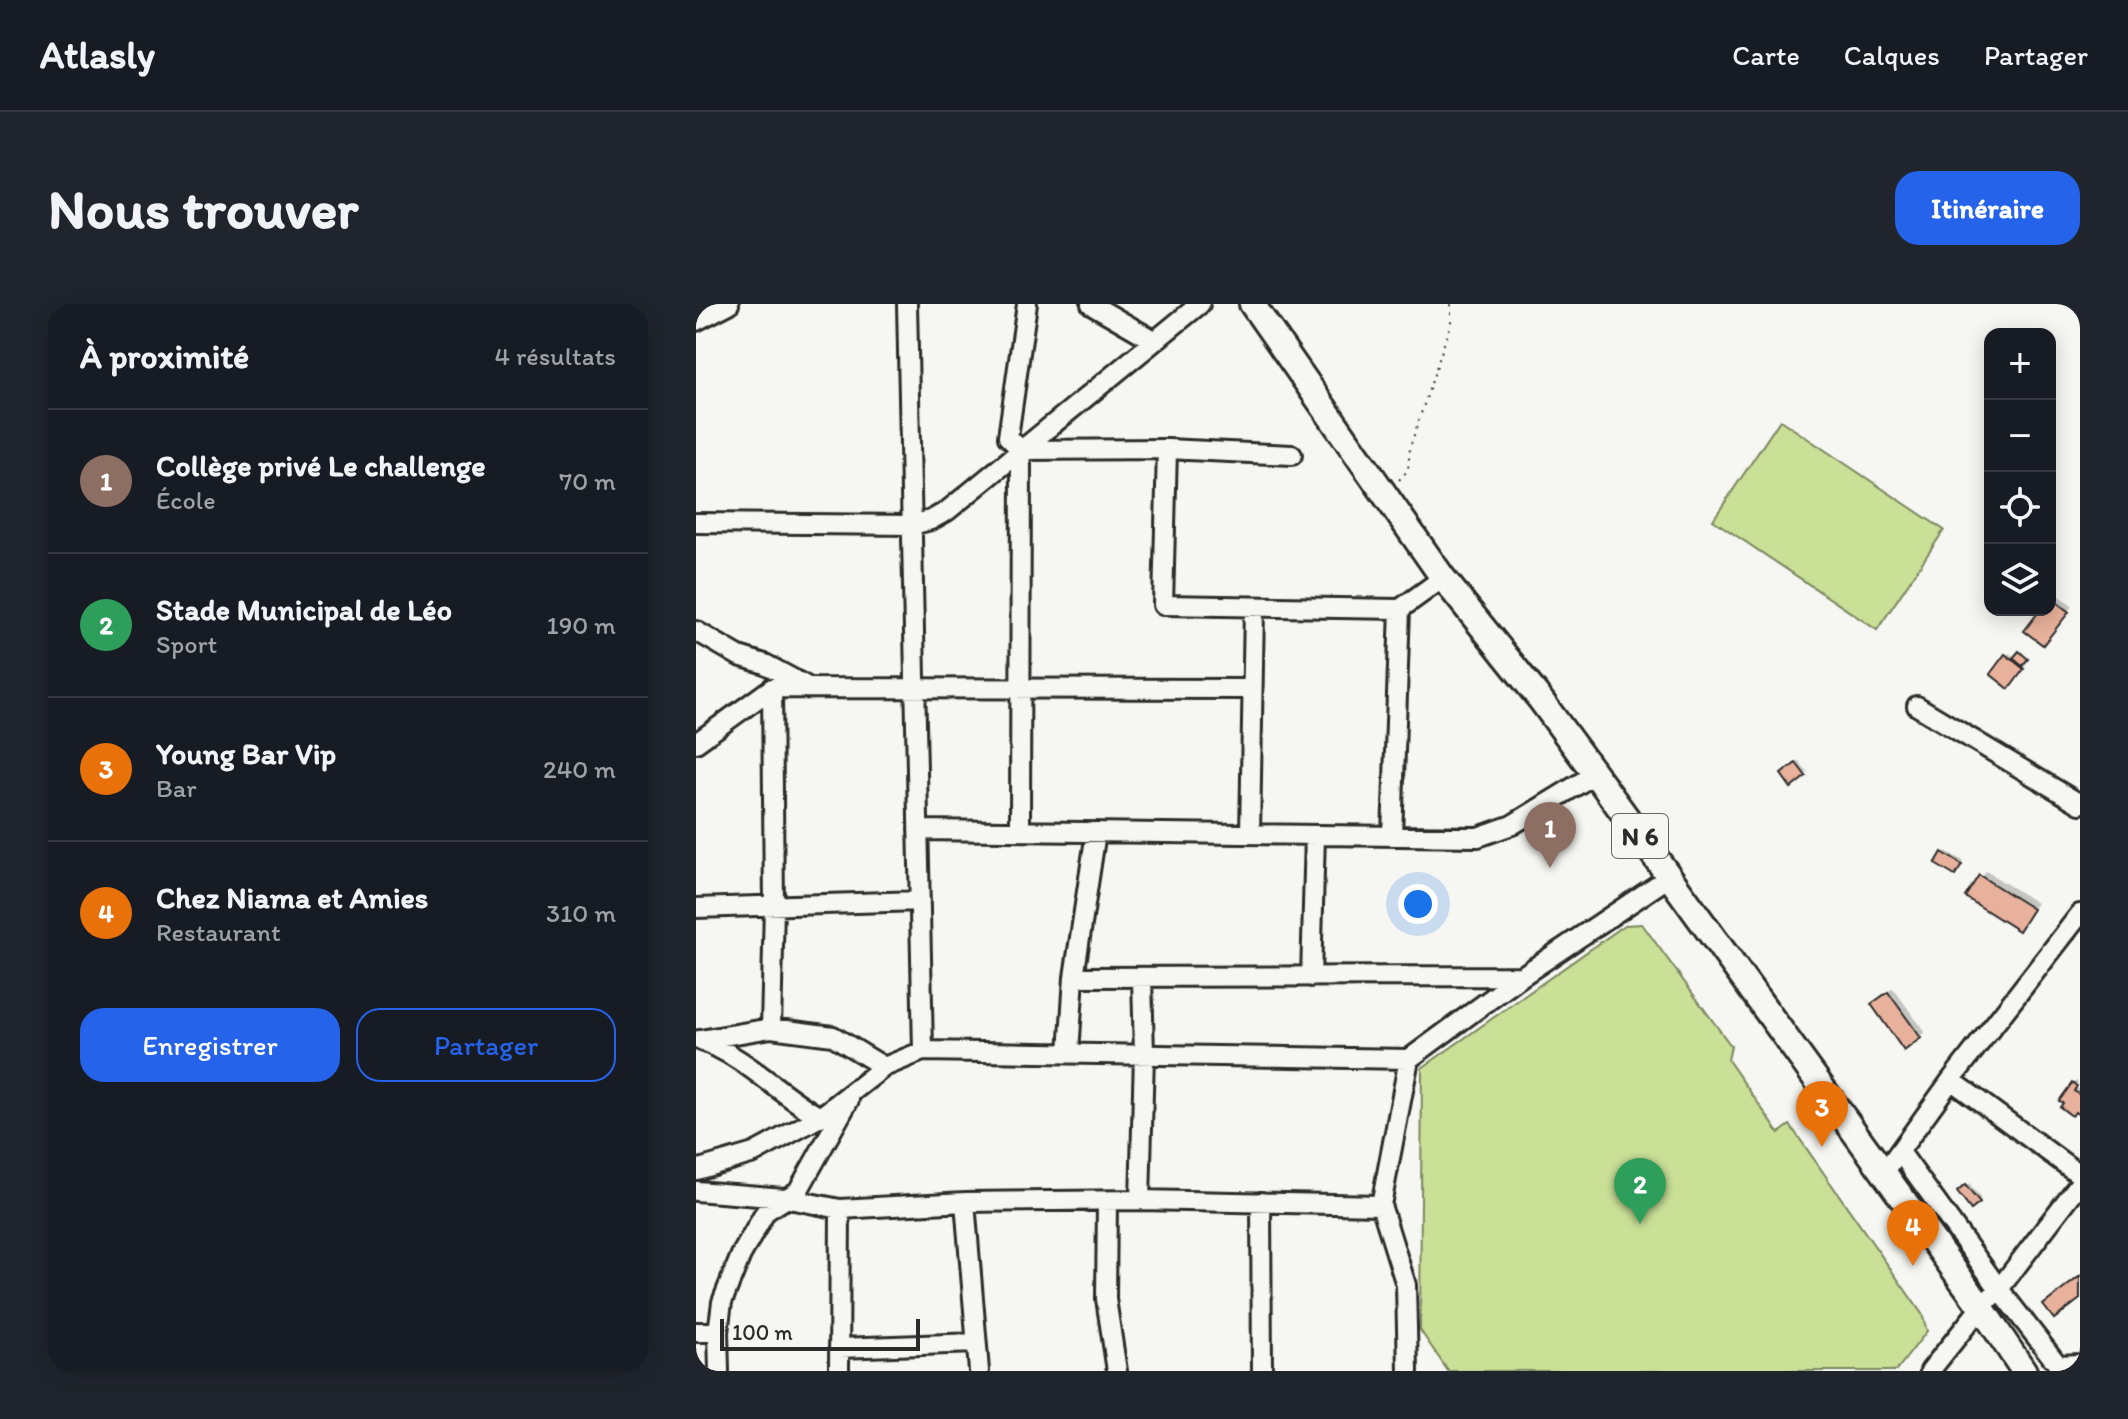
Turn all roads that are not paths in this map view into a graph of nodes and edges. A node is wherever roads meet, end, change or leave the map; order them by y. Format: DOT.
graph roads {
  1 [pos="729,304"];
  2 [pos="907,304"];
  3 [pos="1027,304"];
  4 [pos="1091,304"];
  5 [pos="1200,304"];
  6 [pos="1252,304"];
  7 [pos="696,321"];
  8 [pos="1155,341"];
  9 [pos="1167,449"];
  10 [pos="1021,450"];
  11 [pos="1292,455"];
  12 [pos="696,523"];
  13 [pos="912,525"];
  14 [pos="1443,578"];
  15 [pos="1254,608"];
  16 [pos="1400,609"];
  17 [pos="696,631"];
  18 [pos="772,688"];
  19 [pos="811,689"];
  20 [pos="1252,689"];
  21 [pos="915,690"];
  22 [pos="1019,690"];
  23 [pos="1917,706"];
  24 [pos="696,743"];
  25 [pos="1595,774"];
  26 [pos="2080,804"];
  27 [pos="918,830"];
  28 [pos="1020,831"];
  29 [pos="1096,832"];
  30 [pos="1250,834"];
  31 [pos="1315,835"];
  32 [pos="1392,836"];
  33 [pos="1669,877"];
  34 [pos="920,901"];
  35 [pos="774,906"];
  36 [pos="696,908"];
  37 [pos="2080,914"];
  38 [pos="1522,976"];
  39 [pos="1074,977"];
  40 [pos="1142,977"];
  41 [pos="1311,977"];
  42 [pos="771,1028"];
  43 [pos="698,1040"];
  44 [pos="923,1051"];
  45 [pos="1069,1053"];
  46 [pos="1144,1055"];
  47 [pos="1409,1059"];
  48 [pos="884,1067"];
  49 [pos="1951,1080"];
  50 [pos="857,1087"];
  51 [pos="820,1117"];
  52 [pos="1900,1152"];
  53 [pos="696,1170"];
  54 [pos="1883,1174"];
  55 [pos="2080,1175"];
  56 [pos="2080,1183"];
  57 [pos="696,1191"];
  58 [pos="784,1198"];
  59 [pos="1140,1200"];
  60 [pos="1107,1201"];
  61 [pos="965,1202"];
  62 [pos="1261,1202"];
  63 [pos="1381,1205"];
  64 [pos="840,1209"];
  65 [pos="1999,1289"];
  66 [pos="1981,1307"];
  67 [pos="696,1332"];
  68 [pos="718,1332"];
  69 [pos="976,1343"];
  70 [pos="839,1348"];
  71 [pos="2080,1364"];
  72 [pos="719,1371"];
  73 [pos="839,1371"];
  74 [pos="979,1371"];
  75 [pos="1117,1371"];
  76 [pos="1262,1371"];
  77 [pos="1408,1371"];
  78 [pos="1930,1371"];
  79 [pos="2024,1371"];
  1 -- 7 [label="street"];
  2 -- 13 [label="street"];
  3 -- 10 [label="street"];
  4 -- 8 [label="street"];
  5 -- 8 [label="street"];
  6 -- 14 [label="main road, N 6"];
  8 -- 10 [label="street"];
  9 -- 10 [label="street"];
  9 -- 11 [label="street"];
  9 -- 15 [label="street"];
  10 -- 13 [label="street"];
  10 -- 22 [label="street"];
  12 -- 13 [label="street"];
  13 -- 21 [label="street"];
  14 -- 16 [label="street"];
  14 -- 25 [label="main road, N 6"];
  15 -- 16 [label="street"];
  15 -- 20 [label="street"];
  16 -- 32 [label="street"];
  17 -- 19 [label="street"];
  18 -- 19 [label="street"];
  18 -- 24 [label="street"];
  18 -- 35 [label="street"];
  19 -- 21 [label="street"];
  20 -- 22 [label="street"];
  20 -- 30 [label="street"];
  21 -- 22 [label="street"];
  21 -- 27 [label="street"];
  22 -- 28 [label="street"];
  23 -- 26 [label="street"];
  25 -- 32 [label="street"];
  25 -- 33 [label="main road, N 6"];
  27 -- 28 [label="street"];
  27 -- 34 [label="street"];
  28 -- 29 [label="street"];
  29 -- 30 [label="street"];
  29 -- 39 [label="street"];
  30 -- 31 [label="street"];
  31 -- 32 [label="street"];
  31 -- 41 [label="street"];
  33 -- 38 [label="street"];
  33 -- 54 [label="main road, N 6"];
  34 -- 35 [label="street"];
  34 -- 44 [label="street"];
  35 -- 36 [label="street"];
  35 -- 42 [label="street"];
  37 -- 49 [label="street"];
  38 -- 41 [label="street"];
  38 -- 47 [label="street"];
  39 -- 40 [label="street"];
  39 -- 45 [label="street"];
  40 -- 41 [label="street"];
  40 -- 46 [label="street"];
  42 -- 43 [label="street"];
  42 -- 48 [label="street"];
  43 -- 51 [label="street"];
  44 -- 45 [label="street"];
  44 -- 48 [label="street"];
  45 -- 46 [label="street"];
  46 -- 47 [label="street"];
  46 -- 59 [label="street"];
  47 -- 63 [label="street"];
  48 -- 50 [label="street"];
  49 -- 52 [label="street"];
  49 -- 55 [label="street"];
  50 -- 51 [label="street"];
  50 -- 58 [label="street"];
  51 -- 53 [label="street"];
  52 -- 54 [label="street"];
  52 -- 65 [label="street"];
  54 -- 66 [label="main road, N 6"];
  56 -- 65 [label="street"];
  57 -- 58 [label="street"];
  58 -- 64 [label="street"];
  58 -- 68 [label="street"];
  59 -- 60 [label="street"];
  59 -- 62 [label="street"];
  60 -- 61 [label="street"];
  60 -- 75 [label="street"];
  61 -- 64 [label="street"];
  61 -- 69 [label="street"];
  62 -- 63 [label="street"];
  62 -- 76 [label="street"];
  63 -- 77 [label="street"];
  64 -- 70 [label="street"];
  65 -- 66 [label="street"];
  65 -- 71 [label="street"];
  66 -- 78 [label="street"];
  66 -- 79 [label="main road, N 6"];
  67 -- 68 [label="street"];
  68 -- 72 [label="street"];
  69 -- 70 [label="street"];
  69 -- 74 [label="street"];
  70 -- 73 [label="street"];
}
